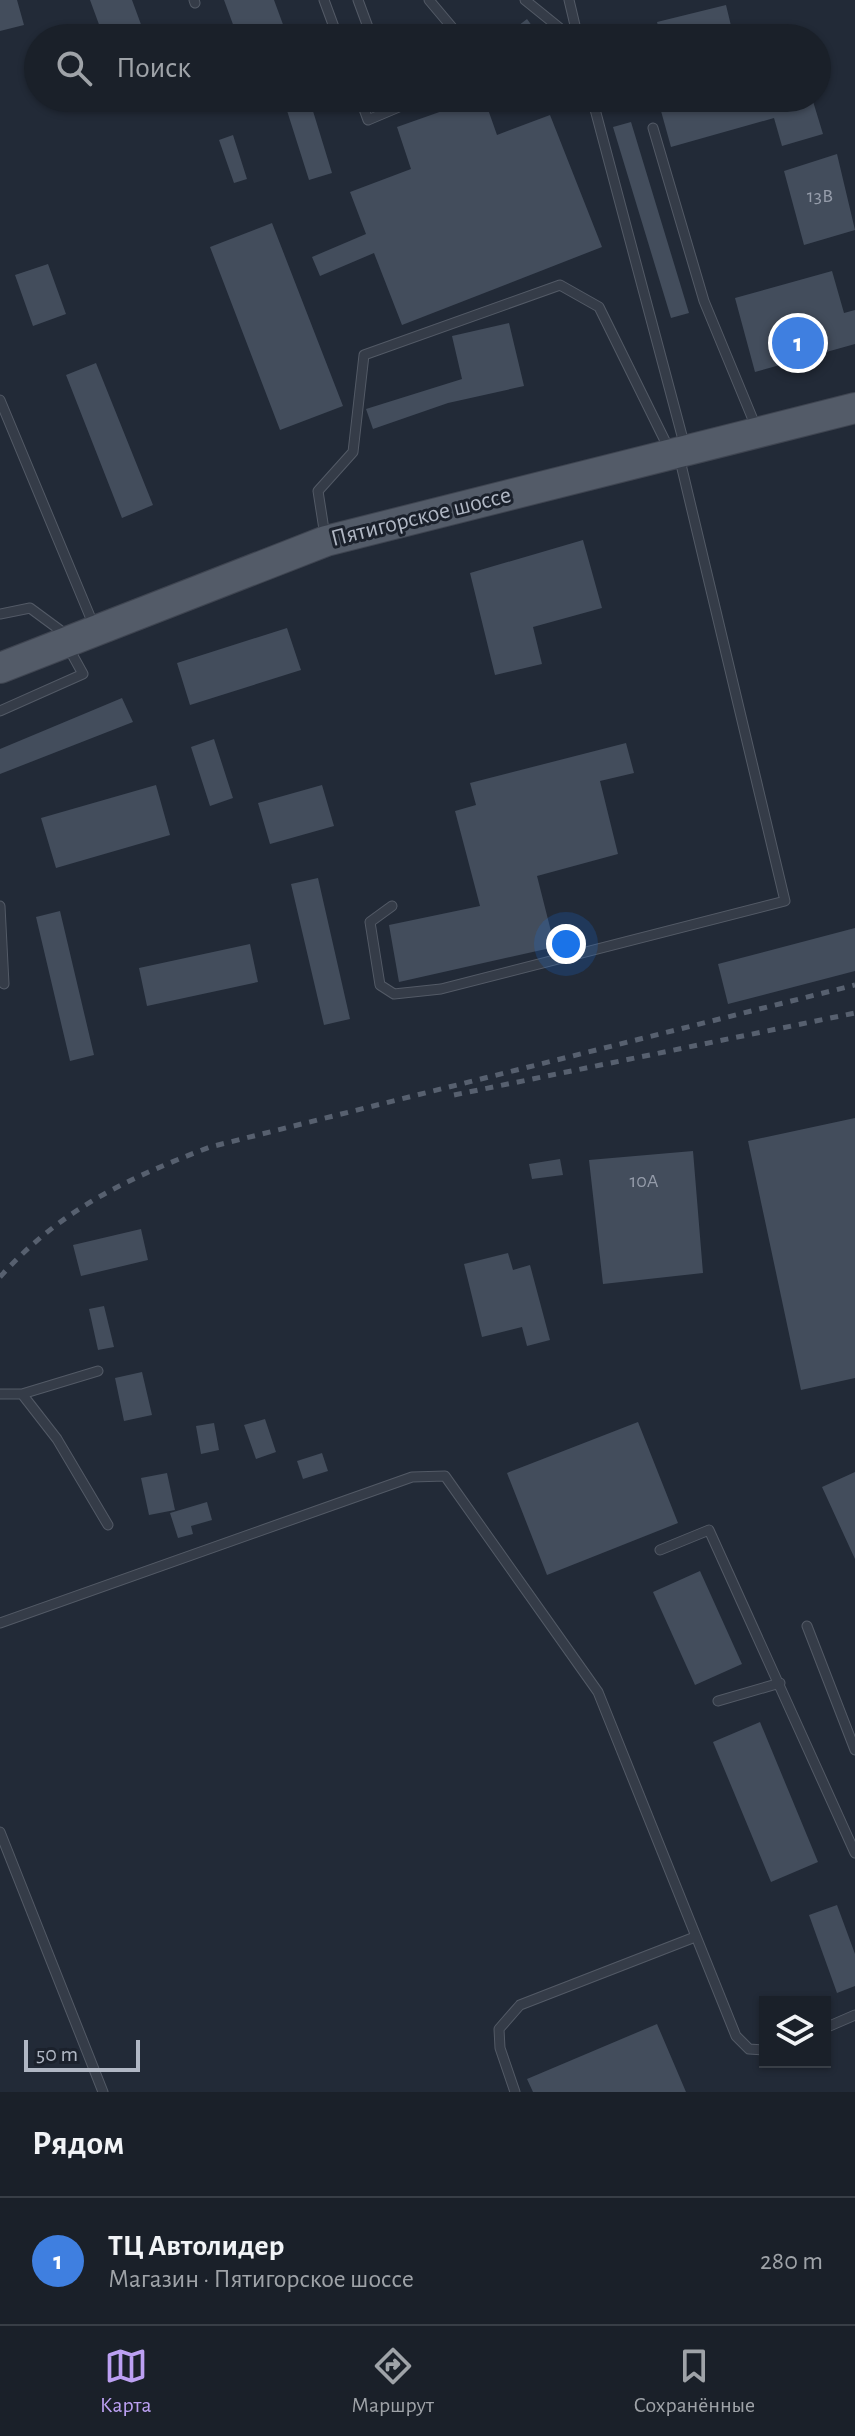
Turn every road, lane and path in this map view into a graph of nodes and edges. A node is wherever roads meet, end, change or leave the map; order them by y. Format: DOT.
graph roads {
  1 [pos="324,0"];
  2 [pos="358,0"];
  3 [pos="429,0"];
  4 [pos="525,0"];
  5 [pos="569,0"];
  6 [pos="333,24"];
  7 [pos="367,24"];
  8 [pos="449,24"];
  9 [pos="557,24"];
  10 [pos="573,24"];
  11 [pos="365,112"];
  12 [pos="381,112"];
  13 [pos="595,112"];
  14 [pos="653,128"];
  15 [pos="0,400"];
  16 [pos="855,408"];
  17 [pos="759,432"];
  18 [pos="678,452"];
  19 [pos="326,541"];
  20 [pos="0,614"];
  21 [pos="77,636"];
  22 [pos="0,668"];
  23 [pos="0,711"];
  24 [pos="0,906"];
  25 [pos="392,906"];
  26 [pos="4,984"];
  27 [pos="98,1371"];
  28 [pos="0,1394"];
  29 [pos="22,1394"];
  30 [pos="108,1525"];
  31 [pos="660,1550"];
  32 [pos="0,1623"];
  33 [pos="807,1626"];
  34 [pos="780,1683"];
  35 [pos="718,1701"];
  36 [pos="855,1750"];
  37 [pos="0,1832"];
  38 [pos="855,1853"];
  39 [pos="695,1937"];
  40 [pos="855,2015"];
  41 [pos="831,2025"];
  42 [pos="759,2050"];
  43 [pos="103,2092"];
  44 [pos="515,2092"];
  1 -- 6 [label="lane"];
  2 -- 7 [label="lane"];
  3 -- 8 [label="lane"];
  4 -- 9 [label="lane"];
  5 -- 10 [label="lane"];
  11 -- 12 [label="lane"];
  13 -- 18 [label="lane"];
  14 -- 17 [label="lane"];
  15 -- 21 [label="lane"];
  16 -- 17 [label="main road, Пятигорское шоссе"];
  17 -- 18 [label="main road, Пятигорское шоссе"];
  18 -- 19 [label="main road, Пятигорское шоссе"];
  18 -- 19 [label="lane"];
  18 -- 25 [label="lane"];
  19 -- 21 [label="main road, Пятигорское шоссе"];
  20 -- 21 [label="lane"];
  21 -- 22 [label="main road, Пятигорское шоссе"];
  21 -- 23 [label="lane"];
  24 -- 26 [label="lane"];
  27 -- 29 [label="lane"];
  28 -- 29 [label="lane"];
  29 -- 30 [label="lane"];
  31 -- 34 [label="lane"];
  32 -- 39 [label="lane"];
  33 -- 36 [label="lane"];
  34 -- 35 [label="lane"];
  34 -- 38 [label="lane"];
  37 -- 43 [label="lane"];
  39 -- 42 [label="lane"];
  39 -- 44 [label="lane"];
  40 -- 41 [label="lane"];
}
